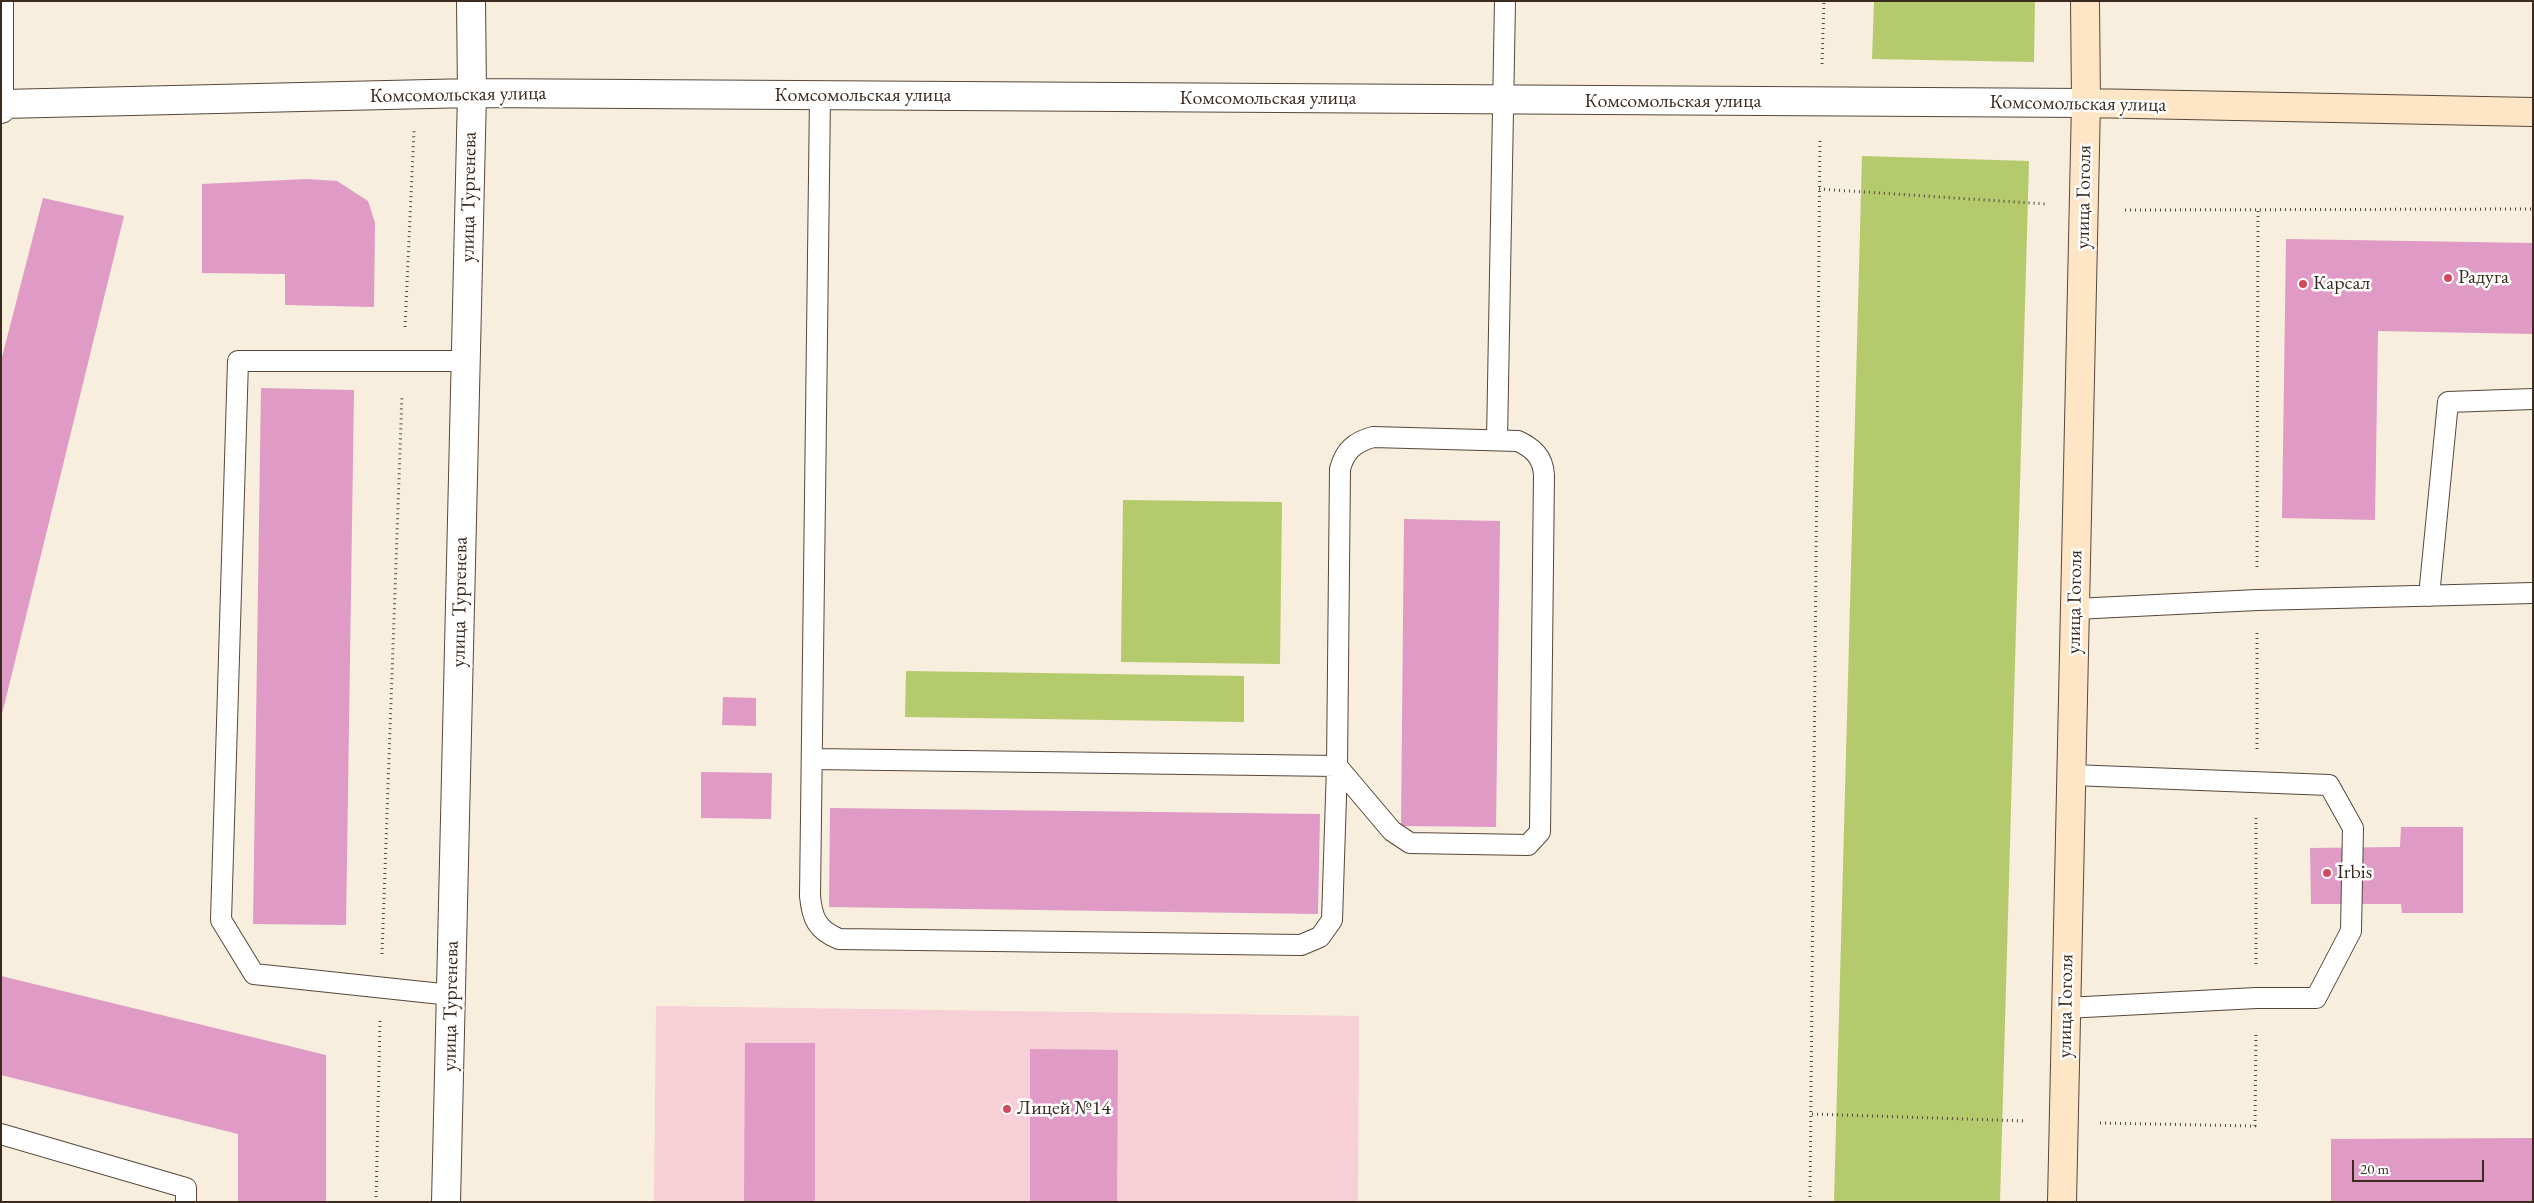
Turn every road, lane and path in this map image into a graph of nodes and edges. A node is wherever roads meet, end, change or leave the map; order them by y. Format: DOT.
graph roads {
  1 [pos="3,1"];
  2 [pos="471,1"];
  3 [pos="1505,1"];
  4 [pos="1824,1"];
  5 [pos="2085,1"];
  6 [pos="472,93"];
  7 [pos="415,95"];
  8 [pos="820,96"];
  9 [pos="1501,100"];
  10 [pos="1821,103"];
  11 [pos="2086,103"];
  12 [pos="2,107"];
  13 [pos="2533,112"];
  14 [pos="1819,188"];
  15 [pos="2084,207"];
  16 [pos="2125,210"];
  17 [pos="2258,210"];
  18 [pos="2533,210"];
  19 [pos="404,361"];
  20 [pos="465,361"];
  21 [pos="2533,399"];
  22 [pos="1497,440"];
  23 [pos="2533,593"];
  24 [pos="2429,596"];
  25 [pos="2257,600"];
  26 [pos="2075,609"];
  27 [pos="812,759"];
  28 [pos="1337,766"];
  29 [pos="2072,775"];
  30 [pos="2256,784"];
  31 [pos="380,987"];
  32 [pos="451,995"];
  33 [pos="2256,998"];
  34 [pos="2066,1008"];
  35 [pos="2255,1126"];
  36 [pos="1,1134"];
  37 [pos="186,1202"];
  38 [pos="376,1202"];
  39 [pos="446,1202"];
  40 [pos="1810,1202"];
  41 [pos="2062,1202"];
  1 -- 12 [label="lane"];
  2 -- 6 [label="street, улица Тургенева"];
  3 -- 9 [label="lane"];
  4 -- 10 [label="path"];
  5 -- 11 [label="main road, улица Гоголя"];
  6 -- 7 [label="street, Комсомольская улица"];
  6 -- 8 [label="street, Комсомольская улица"];
  6 -- 20 [label="street, улица Тургенева"];
  7 -- 12 [label="street, Комсомольская улица"];
  7 -- 19 [label="path"];
  8 -- 9 [label="street, Комсомольская улица"];
  8 -- 27 [label="lane"];
  9 -- 10 [label="street, Комсомольская улица"];
  9 -- 22 [label="lane"];
  10 -- 11 [label="street, Комсомольская улица"];
  10 -- 14 [label="path"];
  11 -- 13 [label="main road, Комсомольская улица"];
  11 -- 15 [label="main road, улица Гоголя"];
  14 -- 15 [label="path"];
  14 -- 40 [label="path"];
  15 -- 26 [label="main road, улица Гоголя"];
  16 -- 17 [label="path"];
  17 -- 18 [label="path"];
  17 -- 25 [label="path"];
  19 -- 20 [label="lane"];
  19 -- 31 [label="path"];
  19 -- 31 [label="lane"];
  20 -- 32 [label="street, улица Тургенева"];
  21 -- 24 [label="lane"];
  22 -- 28 [label="lane"];
  22 -- 28 [label="lane"];
  23 -- 24 [label="lane"];
  24 -- 25 [label="lane"];
  25 -- 26 [label="lane"];
  25 -- 30 [label="path"];
  26 -- 29 [label="main road, улица Гоголя"];
  27 -- 28 [label="lane"];
  27 -- 28 [label="lane"];
  29 -- 30 [label="lane"];
  29 -- 34 [label="main road, улица Гоголя"];
  30 -- 33 [label="path"];
  30 -- 33 [label="lane"];
  31 -- 32 [label="lane"];
  31 -- 38 [label="path"];
  32 -- 39 [label="street, улица Тургенева"];
  33 -- 34 [label="lane"];
  33 -- 35 [label="path"];
  34 -- 41 [label="main road, улица Гоголя"];
  36 -- 37 [label="lane"];
}
